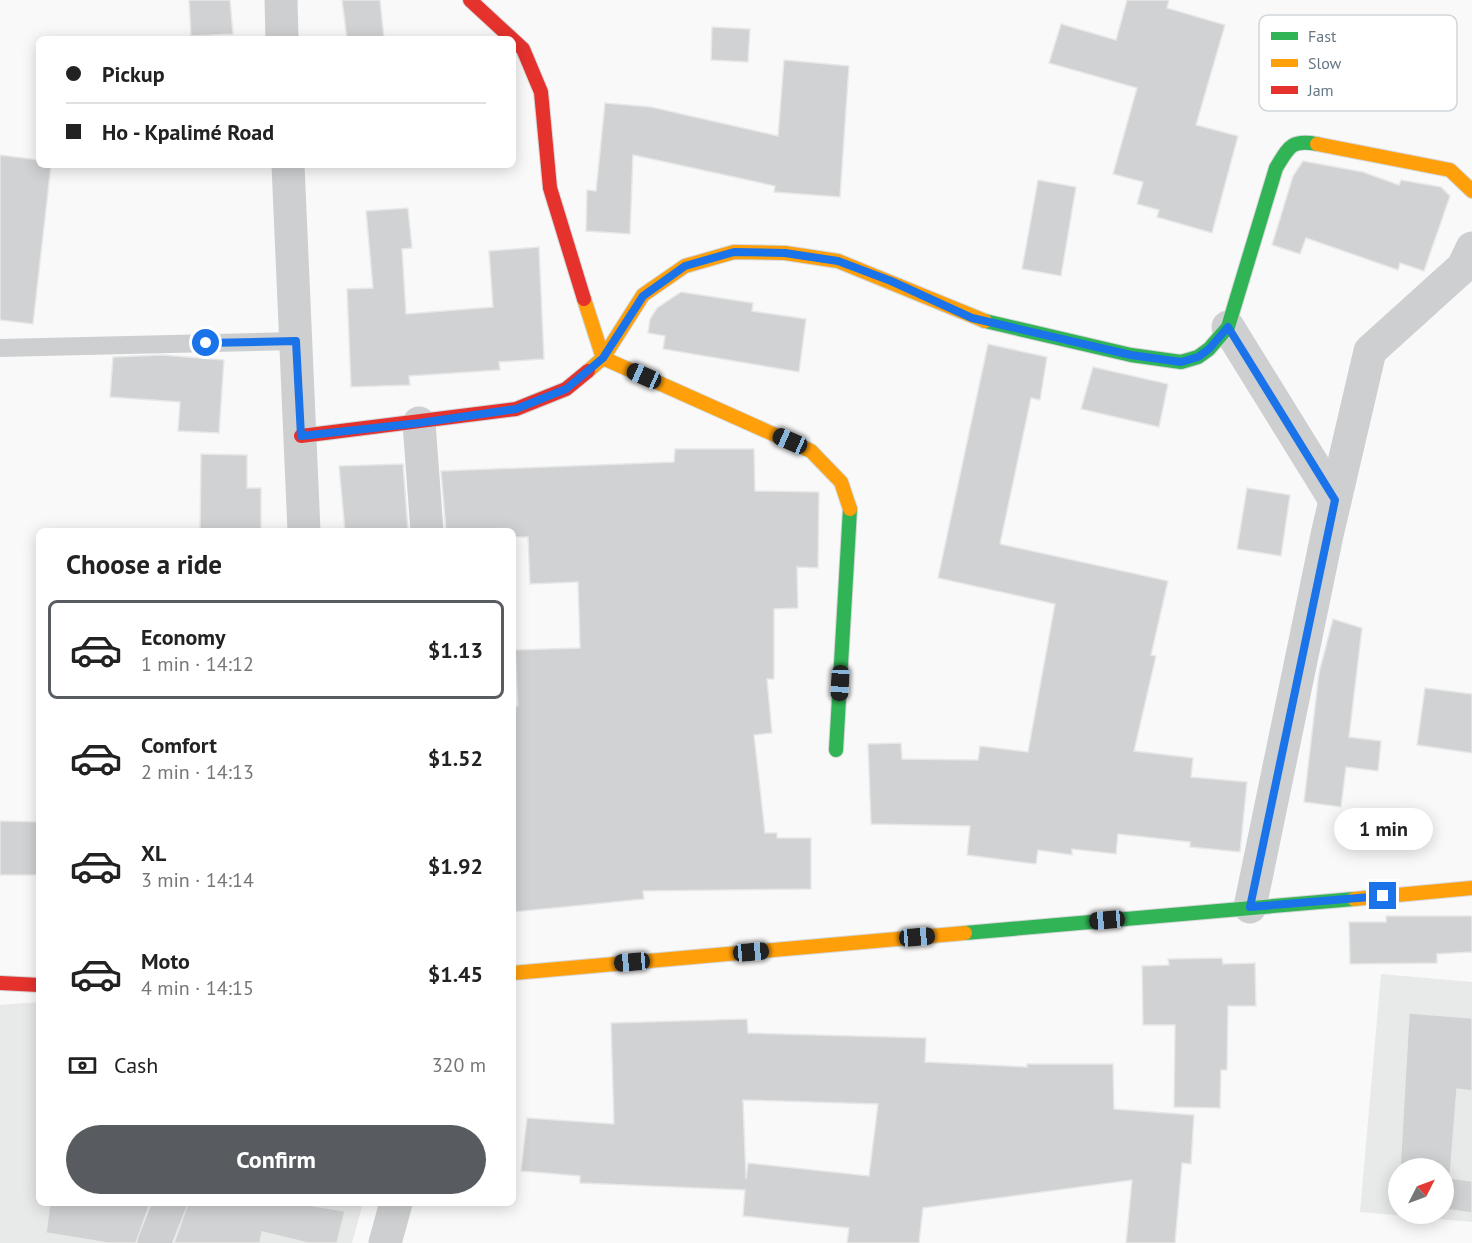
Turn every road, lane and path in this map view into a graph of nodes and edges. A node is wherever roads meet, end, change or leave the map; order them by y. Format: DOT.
graph roads {
  1 [pos="281,0"];
  2 [pos="470,0"];
  3 [pos="282,36"];
  4 [pos="509,36"];
  5 [pos="516,43"];
  6 [pos="288,168"];
  7 [pos="1472,191"];
  8 [pos="1472,248"];
  9 [pos="1228,327"];
  10 [pos="296,341"];
  11 [pos="0,348"];
  12 [pos="603,358"];
  13 [pos="419,423"];
  14 [pos="301,436"];
  15 [pos="1335,500"];
  16 [pos="304,528"];
  17 [pos="427,528"];
  18 [pos="836,750"];
  19 [pos="1472,888"];
  20 [pos="1250,907"];
  21 [pos="516,973"];
  22 [pos="0,983"];
  23 [pos="36,985"];
  24 [pos="169,1206"];
  25 [pos="395,1206"];
  26 [pos="154,1243"];
  27 [pos="385,1243"];
  1 -- 3 [label="street"];
  2 -- 4 [label="street"];
  5 -- 12 [label="street"];
  6 -- 10 [label="street"];
  7 -- 9 [label="street"];
  8 -- 15 [label="street"];
  9 -- 12 [label="street"];
  9 -- 15 [label="street"];
  10 -- 11 [label="lane"];
  10 -- 14 [label="street"];
  12 -- 13 [label="street"];
  12 -- 18 [label="street"];
  13 -- 14 [label="street"];
  13 -- 17 [label="street"];
  14 -- 16 [label="street"];
  15 -- 20 [label="street"];
  19 -- 20 [label="street"];
  20 -- 21 [label="street"];
  22 -- 23 [label="street"];
  24 -- 26 [label="street"];
  25 -- 27 [label="street"];
}
